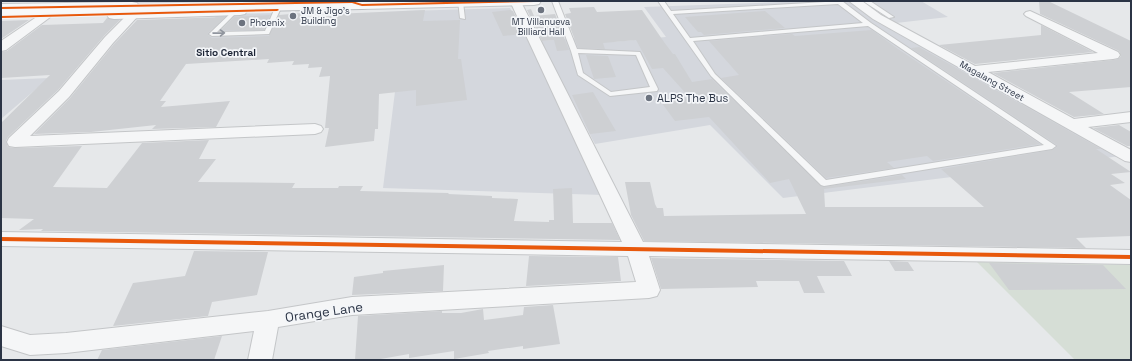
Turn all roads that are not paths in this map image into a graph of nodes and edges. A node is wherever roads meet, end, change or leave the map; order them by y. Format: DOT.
graph roads {
  1 [pos="534,1"];
  2 [pos="555,1"];
  3 [pos="660,1"];
  4 [pos="856,1"];
  5 [pos="866,1"];
  6 [pos="880,1"];
  7 [pos="460,2"];
  8 [pos="515,2"];
  9 [pos="839,2"];
  10 [pos="362,5"];
  11 [pos="1,8"];
  12 [pos="277,10"];
  13 [pos="235,11"];
  14 [pos="1,12"];
  15 [pos="669,13"];
  16 [pos="134,14"];
  17 [pos="1030,14"];
  18 [pos="45,16"];
  19 [pos="891,16"];
  20 [pos="1,17"];
  21 [pos="463,18"];
  22 [pos="869,24"];
  23 [pos="688,40"];
  24 [pos="1,47"];
  25 [pos="574,51"];
  26 [pos="972,70"];
  27 [pos="1131,117"];
  28 [pos="1071,124"];
  29 [pos="315,129"];
  30 [pos="1131,157"];
  31 [pos="1,239"];
  32 [pos="636,249"];
  33 [pos="1131,257"];
  34 [pos="268,320"];
  35 [pos="1,336"];
  36 [pos="260,360"];
  1 -- 8 [label="main road"];
  2 -- 25 [label="lane"];
  3 -- 15 [label="lane"];
  4 -- 26 [label="street, Magalang Street"];
  5 -- 6 [label="lane"];
  5 -- 19 [label="lane"];
  7 -- 8 [label="main road"];
  7 -- 10 [label="main road"];
  7 -- 21 [label="lane"];
  8 -- 32 [label="street"];
  9 -- 15 [label="lane"];
  9 -- 22 [label="lane"];
  10 -- 11 [label="main road"];
  10 -- 12 [label="main road"];
  10 -- 14 [label="main road"];
  12 -- 13 [label="main road"];
  13 -- 12 [label="lane, one-way"];
  13 -- 16 [label="main road"];
  15 -- 23 [label="lane"];
  16 -- 18 [label="main road"];
  16 -- 29 [label="street"];
  17 -- 26 [label="street"];
  18 -- 20 [label="main road"];
  18 -- 24 [label="street"];
  22 -- 23 [label="lane"];
  22 -- 23 [label="lane"];
  25 -- 25 [label="lane"];
  26 -- 28 [label="street, Magalang Street"];
  27 -- 28 [label="street"];
  28 -- 30 [label="street, Magalang Street"];
  31 -- 32 [label="street"];
  32 -- 33 [label="street"];
  32 -- 34 [label="street, Orange Lane"];
  34 -- 35 [label="street, Orange Lane"];
  34 -- 36 [label="street"];
}
